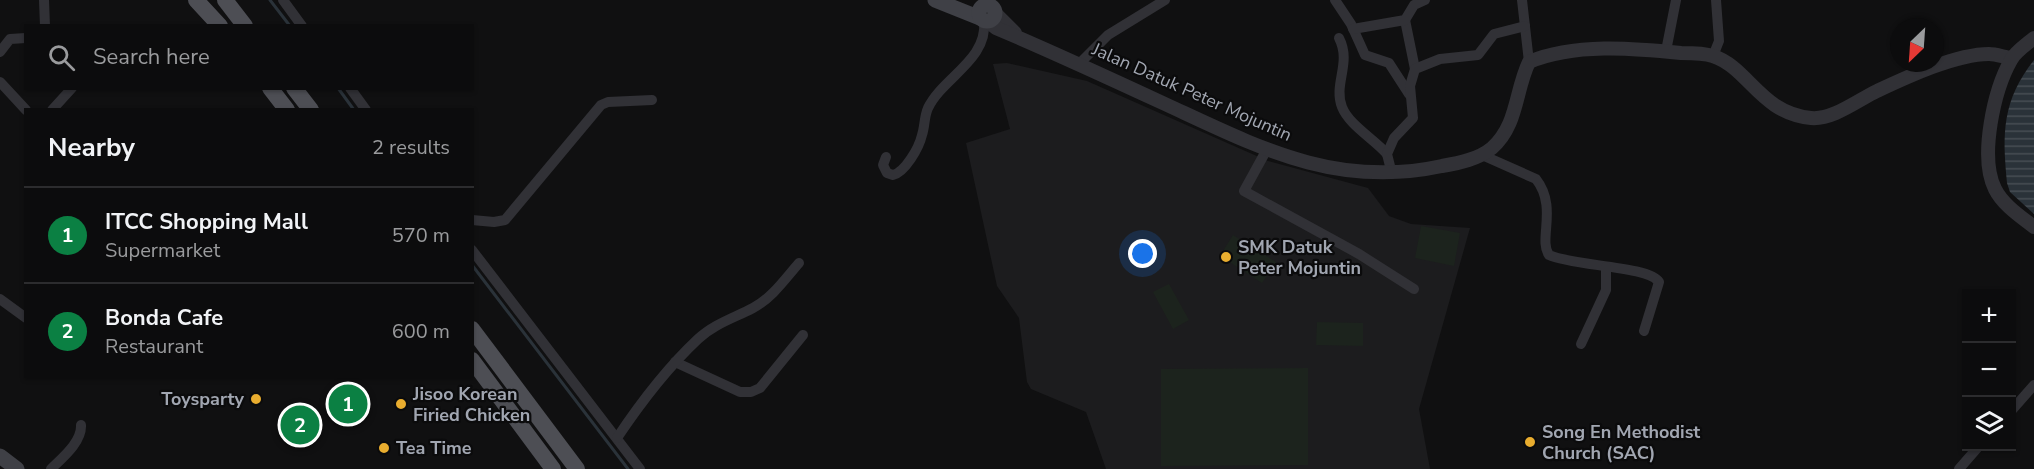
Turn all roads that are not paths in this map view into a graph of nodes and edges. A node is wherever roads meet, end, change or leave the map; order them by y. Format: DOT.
graph roads {
  1 [pos="44,0"];
  2 [pos="196,0"];
  3 [pos="225,0"];
  4 [pos="283,0"];
  5 [pos="1165,0"];
  6 [pos="1335,0"];
  7 [pos="1425,0"];
  8 [pos="1522,0"];
  9 [pos="1676,0"];
  10 [pos="1716,0"];
  11 [pos="989,11"];
  12 [pos="1405,20"];
  13 [pos="45,24"];
  14 [pos="218,24"];
  15 [pos="243,24"];
  16 [pos="301,24"];
  17 [pos="1525,26"];
  18 [pos="1353,29"];
  19 [pos="24,38"];
  20 [pos="1339,38"];
  21 [pos="2034,38"];
  22 [pos="1667,44"];
  23 [pos="1716,48"];
  24 [pos="0,52"];
  25 [pos="1528,58"];
  26 [pos="2011,58"];
  27 [pos="1080,63"];
  28 [pos="1415,69"];
  29 [pos="0,82"];
  30 [pos="70,90"];
  31 [pos="272,90"];
  32 [pos="296,90"];
  33 [pos="351,90"];
  34 [pos="1411,97"];
  35 [pos="652,100"];
  36 [pos="24,108"];
  37 [pos="53,108"];
  38 [pos="285,108"];
  39 [pos="309,108"];
  40 [pos="365,108"];
  41 [pos="1266,151"];
  42 [pos="1387,154"];
  43 [pos="1482,155"];
  44 [pos="886,157"];
  45 [pos="1392,174"];
  46 [pos="474,220"];
  47 [pos="2034,227"];
  48 [pos="474,253"];
  49 [pos="799,263"];
  50 [pos="1606,267"];
  51 [pos="1414,289"];
  52 [pos="0,299"];
  53 [pos="24,317"];
  54 [pos="1644,331"];
  55 [pos="474,332"];
  56 [pos="803,335"];
  57 [pos="1581,344"];
  58 [pos="675,362"];
  59 [pos="474,363"];
  60 [pos="2034,385"];
  61 [pos="2016,405"];
  62 [pos="533,410"];
  63 [pos="81,425"];
  64 [pos="617,438"];
  65 [pos="537,448"];
  66 [pos="1975,451"];
  67 [pos="0,456"];
  68 [pos="17,469"];
  69 [pos="51,469"];
  70 [pos="553,469"];
  71 [pos="577,469"];
  72 [pos="586,469"];
  73 [pos="640,469"];
  74 [pos="1959,469"];
  1 -- 13 [label="street"];
  2 -- 14 [label="main road"];
  3 -- 15 [label="main road"];
  4 -- 16 [label="street"];
  5 -- 27 [label="street"];
  6 -- 18 [label="street"];
  7 -- 12 [label="street"];
  8 -- 17 [label="street"];
  9 -- 22 [label="street"];
  10 -- 23 [label="street"];
  11 -- 27 [label="street, Jalan Datuk Peter Mojuntin"];
  11 -- 44 [label="street"];
  12 -- 18 [label="street"];
  12 -- 28 [label="street"];
  17 -- 25 [label="street"];
  17 -- 28 [label="street"];
  18 -- 34 [label="street"];
  19 -- 24 [label="street"];
  20 -- 42 [label="street"];
  21 -- 26 [label="street"];
  22 -- 23 [label="street"];
  22 -- 25 [label="street"];
  23 -- 26 [label="street"];
  25 -- 43 [label="street, Jalan Datuk Peter Mojuntin"];
  26 -- 47 [label="street"];
  27 -- 41 [label="street, Jalan Datuk Peter Mojuntin"];
  28 -- 34 [label="street"];
  29 -- 36 [label="street"];
  30 -- 37 [label="street"];
  31 -- 38 [label="main road"];
  32 -- 39 [label="main road"];
  33 -- 40 [label="street"];
  34 -- 42 [label="street"];
  35 -- 46 [label="street"];
  41 -- 45 [label="street, Jalan Datuk Peter Mojuntin"];
  41 -- 51 [label="street"];
  42 -- 45 [label="street"];
  43 -- 45 [label="street, Jalan Datuk Peter Mojuntin"];
  43 -- 50 [label="street"];
  48 -- 64 [label="street"];
  49 -- 58 [label="street"];
  50 -- 54 [label="street"];
  50 -- 57 [label="street"];
  52 -- 53 [label="street"];
  55 -- 62 [label="main road"];
  56 -- 58 [label="street"];
  58 -- 64 [label="street"];
  59 -- 65 [label="main road"];
  60 -- 61 [label="street"];
  62 -- 65 [label="main road"];
  62 -- 71 [label="main road"];
  62 -- 72 [label="main road"];
  63 -- 69 [label="street"];
  64 -- 73 [label="street"];
  65 -- 70 [label="main road"];
  66 -- 74 [label="street"];
  67 -- 68 [label="main road"];
}
